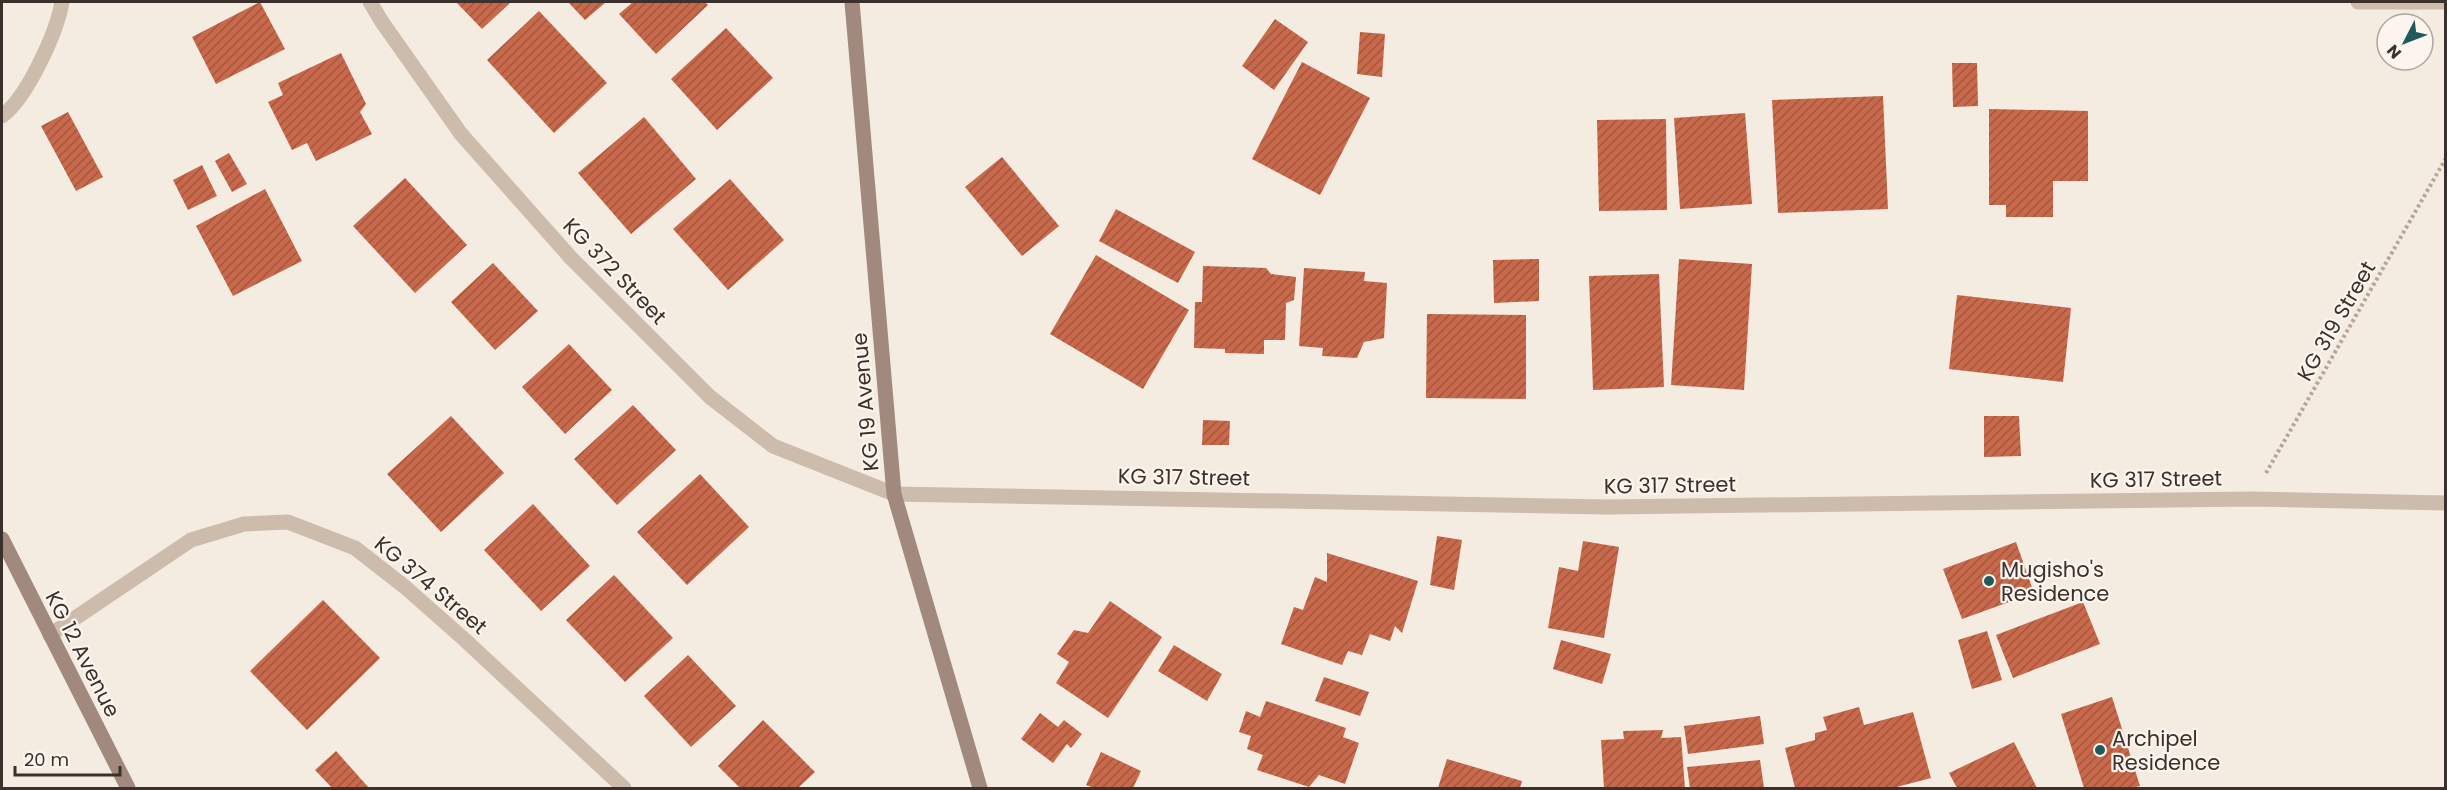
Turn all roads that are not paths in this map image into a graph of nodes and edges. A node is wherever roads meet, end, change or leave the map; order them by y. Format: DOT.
graph roads {
  1 [pos="62,2"];
  2 [pos="370,2"];
  3 [pos="2358,2"];
  4 [pos="2445,2"];
  5 [pos="848,5"];
  6 [pos="2,116"];
  7 [pos="894,494"];
  8 [pos="2445,503"];
  9 [pos="2,539"];
  10 [pos="50,635"];
  11 [pos="128,789"];
  12 [pos="624,789"];
  13 [pos="980,789"];
  1 -- 6 [label="street"];
  2 -- 7 [label="street, KG 372 Street"];
  3 -- 4 [label="street"];
  5 -- 7 [label="main road, KG 19 Avenue"];
  7 -- 8 [label="street, KG 317 Street"];
  7 -- 13 [label="main road, KG 19 Avenue"];
  9 -- 10 [label="main road, KG 12 Avenue"];
  10 -- 11 [label="main road, KG 12 Avenue"];
  10 -- 12 [label="street, KG 374 Street"];
}
